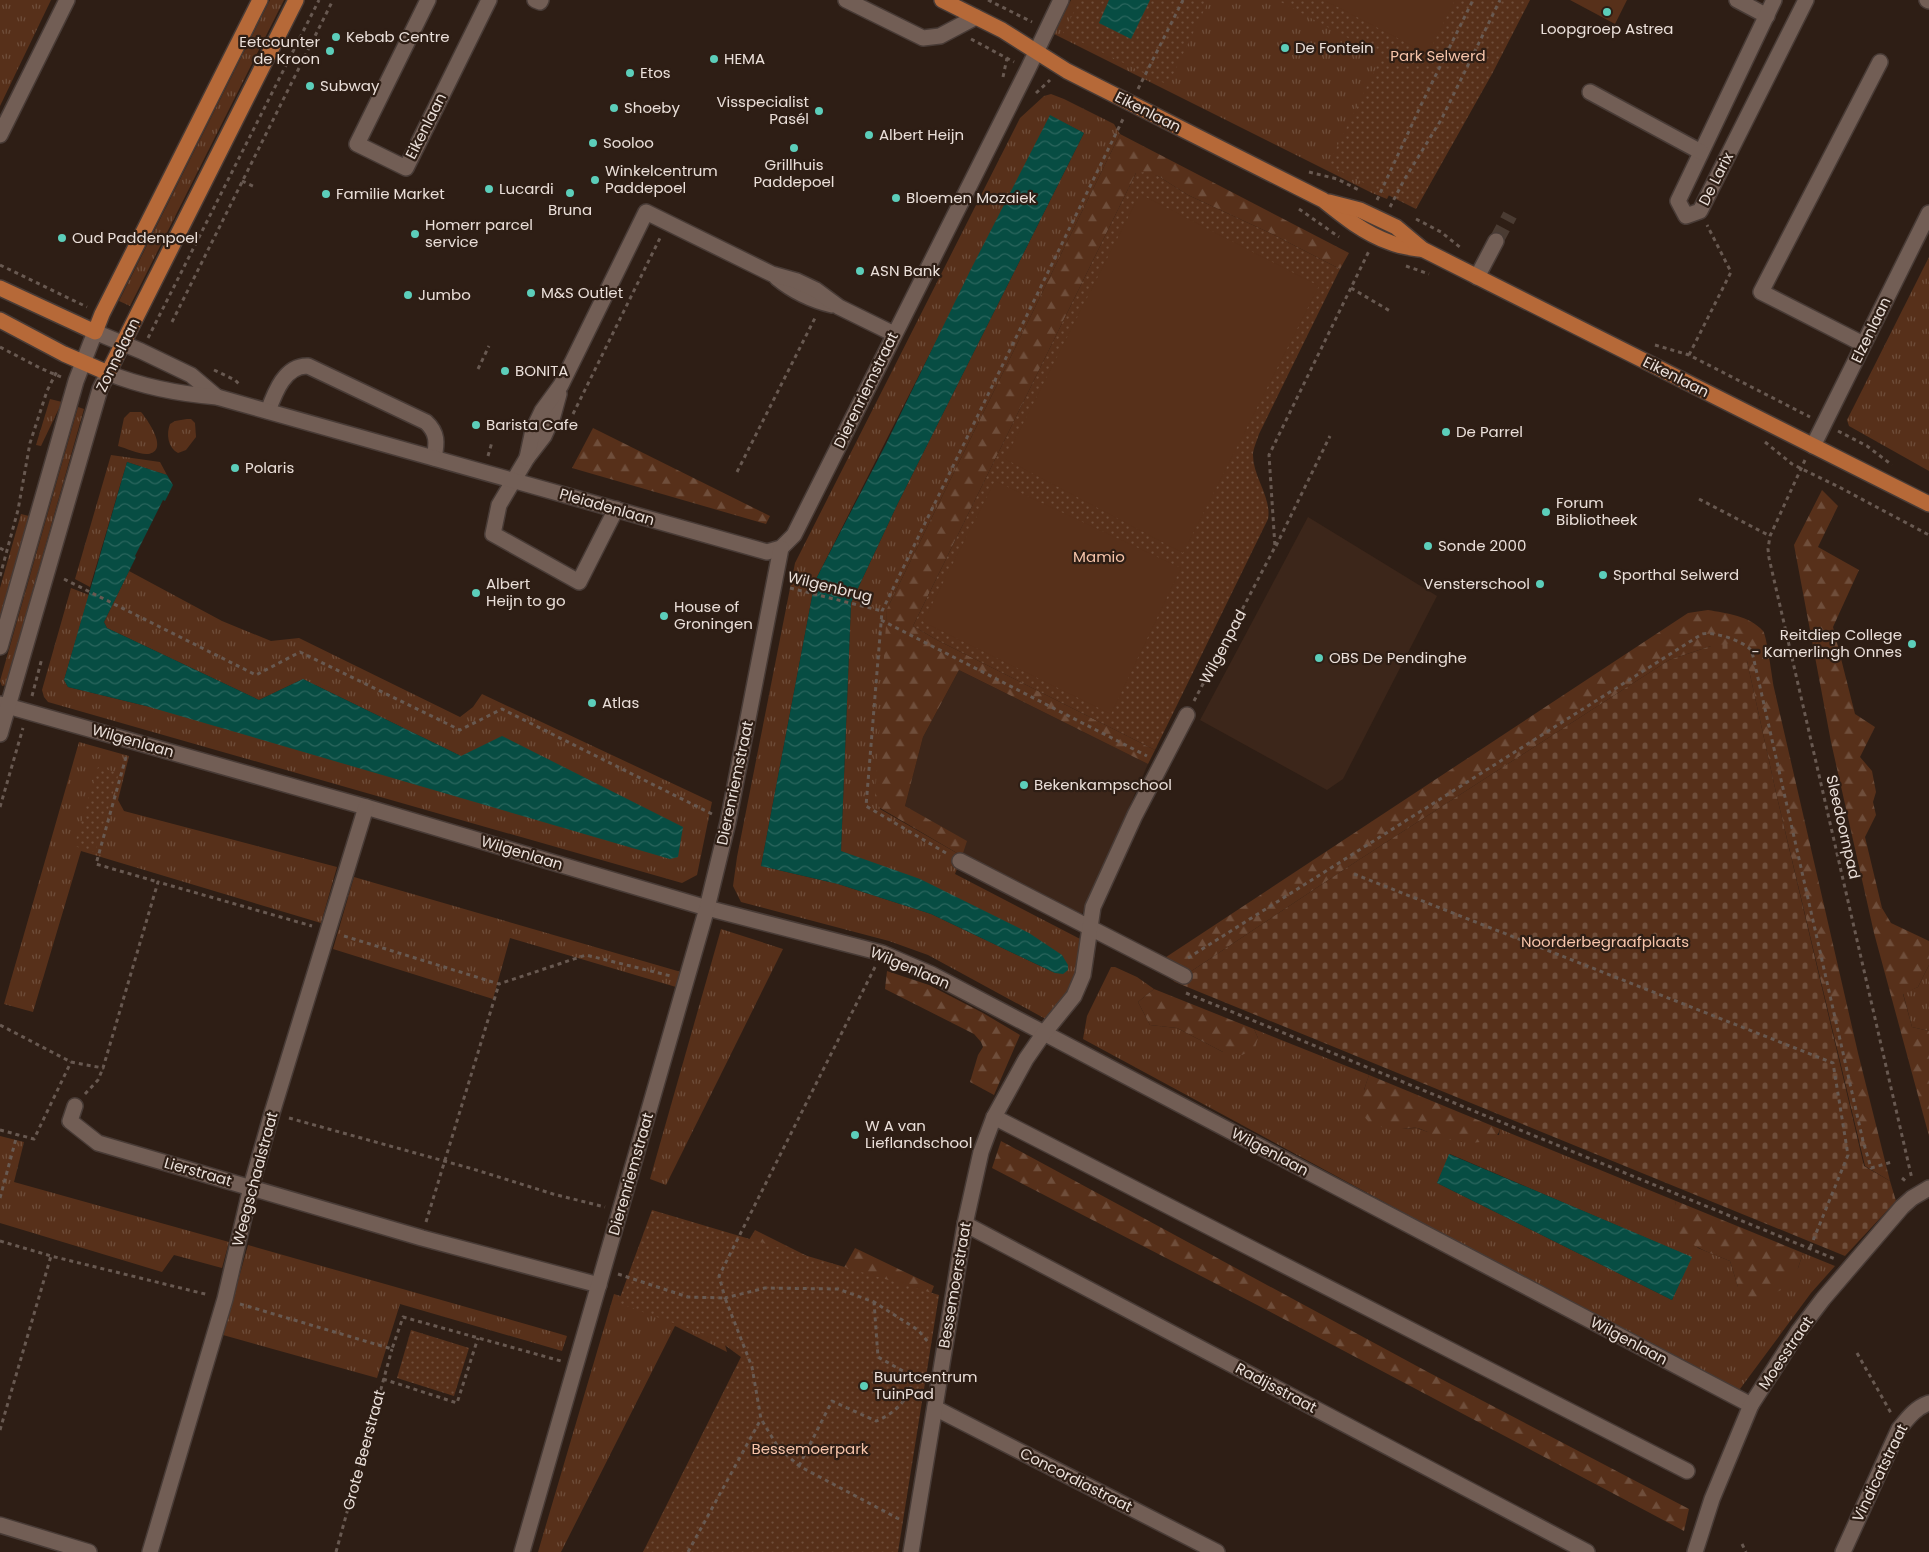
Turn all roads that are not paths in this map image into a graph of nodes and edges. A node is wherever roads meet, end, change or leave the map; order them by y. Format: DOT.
graph roads {
  1 [pos="68,0"];
  2 [pos="260,0"];
  3 [pos="296,0"];
  4 [pos="428,0"];
  5 [pos="489,0"];
  6 [pos="535,0"];
  7 [pos="541,0"];
  8 [pos="846,0"];
  9 [pos="942,0"];
  10 [pos="1060,0"];
  11 [pos="1737,0"];
  12 [pos="1774,0"];
  13 [pos="1806,0"];
  14 [pos="1767,16"];
  15 [pos="976,17"];
  16 [pos="1036,52"];
  17 [pos="1880,62"];
  18 [pos="1590,92"];
  19 [pos="0,135"];
  20 [pos="1701,152"];
  21 [pos="1323,200"];
  22 [pos="1929,213"];
  23 [pos="1496,241"];
  24 [pos="1424,250"];
  25 [pos="1480,271"];
  26 [pos="772,274"];
  27 [pos="0,288"];
  28 [pos="839,307"];
  29 [pos="0,320"];
  30 [pos="95,332"];
  31 [pos="894,334"];
  32 [pos="122,344"];
  33 [pos="1863,344"];
  34 [pos="83,362"];
  35 [pos="108,373"];
  36 [pos="218,397"];
  37 [pos="268,410"];
  38 [pos="1813,446"];
  39 [pos="434,458"];
  40 [pos="513,481"];
  41 [pos="1929,504"];
  42 [pos="616,509"];
  43 [pos="781,548"];
  44 [pos="0,647"];
  45 [pos="4,705"];
  46 [pos="1187,715"];
  47 [pos="0,734"];
  48 [pos="366,807"];
  49 [pos="960,861"];
  50 [pos="707,908"];
  51 [pos="1089,928"];
  52 [pos="1184,976"];
  53 [pos="1044,1033"];
  54 [pos="75,1106"];
  55 [pos="994,1117"];
  56 [pos="252,1188"];
  57 [pos="1924,1191"];
  58 [pos="965,1224"];
  59 [pos="599,1285"];
  60 [pos="1929,1404"];
  61 [pos="1751,1405"];
  62 [pos="935,1408"];
  63 [pos="1687,1471"];
  64 [pos="0,1525"];
  65 [pos="89,1552"];
  66 [pos="150,1552"];
  67 [pos="522,1552"];
  68 [pos="911,1552"];
  69 [pos="1217,1552"];
  70 [pos="1587,1552"];
  71 [pos="1695,1552"];
  72 [pos="1842,1552"];
  1 -- 19 [label="street"];
  2 -- 30 [label="main road, Zonnelaan"];
  3 -- 32 [label="main road, Zonnelaan"];
  4 -- 5 [label="street, Eikenlaan"];
  6 -- 7 [label="street"];
  8 -- 15 [label="street"];
  9 -- 15 [label="main road, Eikenlaan"];
  10 -- 16 [label="street, Dierenriemstraat"];
  11 -- 14 [label="street"];
  12 -- 14 [label="street, De Larix"];
  13 -- 20 [label="street, De Larix"];
  14 -- 20 [label="street, De Larix"];
  15 -- 16 [label="main road, Eikenlaan"];
  16 -- 21 [label="main road, Eikenlaan"];
  16 -- 31 [label="street, Dierenriemstraat"];
  17 -- 33 [label="street"];
  18 -- 20 [label="street"];
  21 -- 24 [label="main road, Eikenlaan"];
  21 -- 24 [label="main road, Eikenlaan"];
  22 -- 33 [label="street, Elzenlaan"];
  23 -- 25 [label="street"];
  24 -- 25 [label="main road, Eikenlaan"];
  25 -- 38 [label="main road, Eikenlaan"];
  26 -- 28 [label="street"];
  26 -- 28 [label="street"];
  26 -- 40 [label="street"];
  27 -- 30 [label="main road, Pleiadenlaan"];
  28 -- 31 [label="street"];
  29 -- 34 [label="main road, Pleiadenlaan"];
  30 -- 32 [label="street, Pleiadenlaan"];
  30 -- 34 [label="street, Zonnelaan"];
  31 -- 43 [label="street, Dierenriemstraat"];
  32 -- 35 [label="main road, Zonnelaan"];
  32 -- 36 [label="street, Pleiadenlaan"];
  33 -- 38 [label="street, Elzenlaan"];
  34 -- 35 [label="main road, Pleiadenlaan"];
  34 -- 44 [label="street, Zonnelaan"];
  35 -- 36 [label="street, Pleiadenlaan"];
  35 -- 45 [label="street, Zonnelaan"];
  36 -- 37 [label="street, Pleiadenlaan"];
  37 -- 39 [label="street, Pleiadenlaan"];
  37 -- 39 [label="street"];
  38 -- 41 [label="main road, Eikenlaan"];
  39 -- 40 [label="street, Pleiadenlaan"];
  40 -- 42 [label="street, Pleiadenlaan"];
  40 -- 42 [label="street"];
  42 -- 43 [label="street, Pleiadenlaan"];
  43 -- 50 [label="street, Dierenriemstraat"];
  45 -- 47 [label="street, Zonnelaan"];
  45 -- 48 [label="street, Wilgenlaan"];
  46 -- 51 [label="street"];
  48 -- 50 [label="street, Wilgenlaan"];
  48 -- 56 [label="street, Weegschaalstraat"];
  49 -- 51 [label="street"];
  50 -- 53 [label="street, Wilgenlaan"];
  50 -- 59 [label="street, Dierenriemstraat"];
  51 -- 52 [label="street"];
  51 -- 53 [label="street"];
  53 -- 55 [label="street, Bessemoerstraat"];
  53 -- 61 [label="street, Wilgenlaan"];
  54 -- 56 [label="street, Lierstraat"];
  55 -- 58 [label="street, Bessemoerstraat"];
  55 -- 63 [label="street"];
  56 -- 59 [label="street, Lierstraat"];
  56 -- 66 [label="street, Weegschaalstraat"];
  57 -- 61 [label="street, Moesstraat"];
  58 -- 62 [label="street, Bessemoerstraat"];
  58 -- 70 [label="street, Radijsstraat"];
  59 -- 67 [label="street, Dierenriemstraat"];
  60 -- 72 [label="street, Vindicatstraat"];
  61 -- 71 [label="street, Moesstraat"];
  62 -- 68 [label="street, Bessemoerstraat"];
  62 -- 69 [label="street, Concordiastraat"];
  64 -- 65 [label="street"];
}
